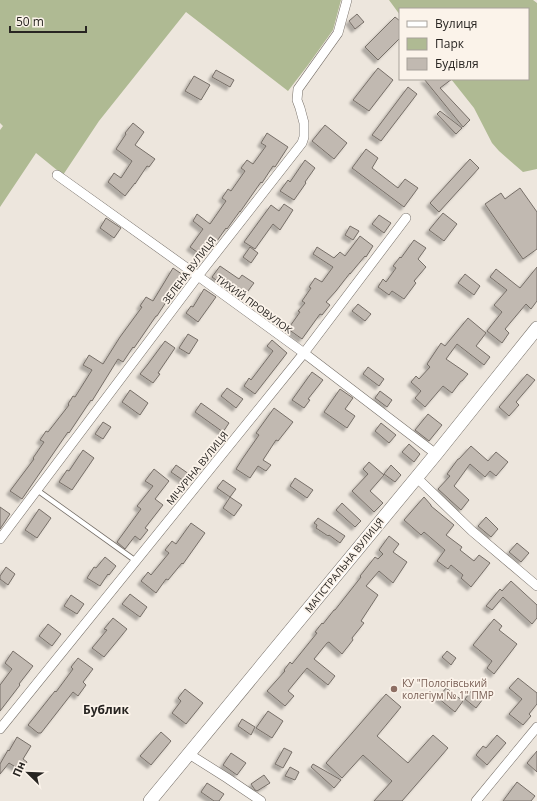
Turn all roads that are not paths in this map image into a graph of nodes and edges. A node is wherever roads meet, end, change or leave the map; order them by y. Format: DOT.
graph roads {
  1 [pos="347,0"];
  2 [pos="56,175"];
  3 [pos="406,218"];
  4 [pos="198,276"];
  5 [pos="537,328"];
  6 [pos="304,353"];
  7 [pos="436,454"];
  8 [pos="416,478"];
  9 [pos="38,490"];
  10 [pos="0,539"];
  11 [pos="136,561"];
  12 [pos="537,586"];
  13 [pos="537,727"];
  14 [pos="0,729"];
  15 [pos="189,754"];
  16 [pos="150,801"];
  17 [pos="261,801"];
  18 [pos="476,801"];
  1 -- 4 [label="street, ЗЕЛЕНА ВУЛИЦЯ"];
  2 -- 4 [label="street, ТИХИЙ ПРОВУЛОК"];
  3 -- 6 [label="street, МІЧУРІНА ВУЛИЦЯ"];
  4 -- 6 [label="street, ТИХИЙ ПРОВУЛОК"];
  4 -- 9 [label="street, ЗЕЛЕНА ВУЛИЦЯ"];
  5 -- 7 [label="main road, МАГІСТРАЛЬНА ВУЛИЦЯ"];
  6 -- 7 [label="street, ТИХИЙ ПРОВУЛОК"];
  6 -- 11 [label="street, МІЧУРІНА ВУЛИЦЯ"];
  7 -- 8 [label="main road, МАГІСТРАЛЬНА ВУЛИЦЯ"];
  8 -- 12 [label="street"];
  8 -- 15 [label="main road, МАГІСТРАЛЬНА ВУЛИЦЯ"];
  9 -- 10 [label="street, ЗЕЛЕНА ВУЛИЦЯ"];
  9 -- 11 [label="lane"];
  11 -- 14 [label="street, МІЧУРІНА ВУЛИЦЯ"];
  13 -- 18 [label="street"];
  15 -- 16 [label="main road, МАГІСТРАЛЬНА ВУЛИЦЯ"];
  15 -- 17 [label="street"];
}
